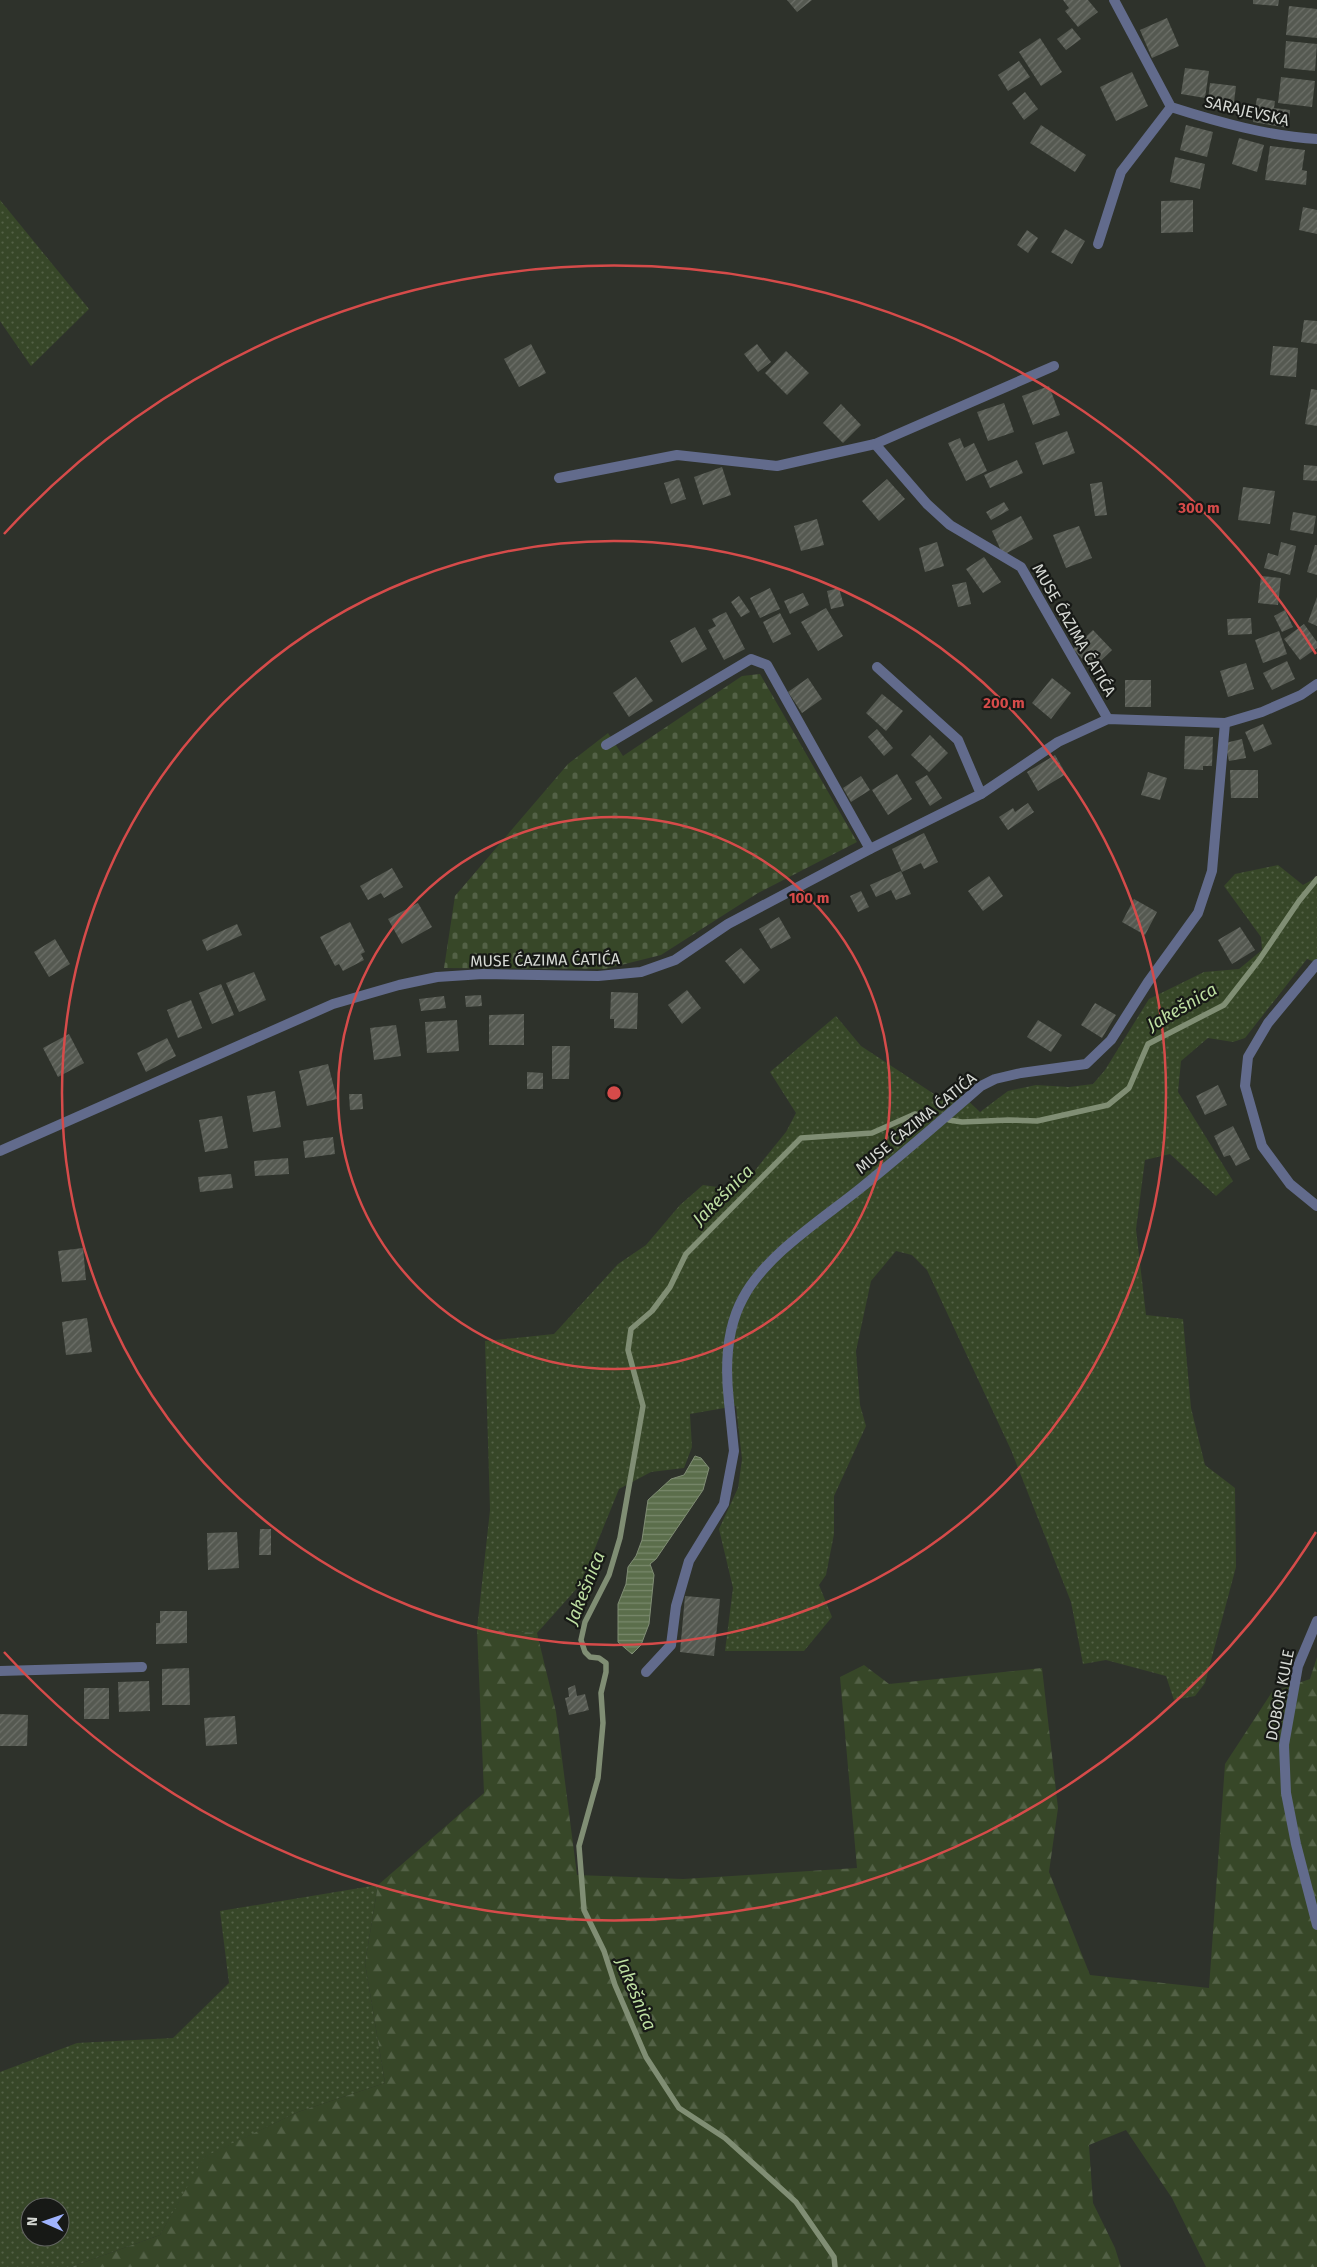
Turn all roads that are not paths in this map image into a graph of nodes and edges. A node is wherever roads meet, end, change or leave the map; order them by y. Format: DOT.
graph roads {
  1 [pos="1114,0"];
  2 [pos="1171,107"];
  3 [pos="1317,139"];
  4 [pos="1098,244"];
  5 [pos="1054,366"];
  6 [pos="875,444"];
  7 [pos="560,478"];
  8 [pos="877,667"];
  9 [pos="1317,684"];
  10 [pos="1108,719"];
  11 [pos="1224,723"];
  12 [pos="606,745"];
  13 [pos="981,794"];
  14 [pos="870,849"];
  15 [pos="1317,964"];
  16 [pos="0,1151"];
  17 [pos="1317,1206"];
  18 [pos="1317,1621"];
  19 [pos="142,1667"];
  20 [pos="0,1670"];
  21 [pos="646,1672"];
  22 [pos="1317,1925"];
  1 -- 2 [label="street"];
  2 -- 3 [label="street, SARAJEVSKA"];
  2 -- 4 [label="street"];
  5 -- 6 [label="street"];
  6 -- 7 [label="street"];
  6 -- 10 [label="street, MUSE ĆAZIMA ĆATIĆA"];
  8 -- 13 [label="street"];
  9 -- 11 [label="street, MUSE ĆAZIMA ĆATIĆA"];
  10 -- 11 [label="street, MUSE ĆAZIMA ĆATIĆA"];
  10 -- 13 [label="street, MUSE ĆAZIMA ĆATIĆA"];
  11 -- 21 [label="street, MUSE ĆAZIMA ĆATIĆA"];
  12 -- 14 [label="street"];
  13 -- 14 [label="street, MUSE ĆAZIMA ĆATIĆA"];
  14 -- 16 [label="street, MUSE ĆAZIMA ĆATIĆA"];
  15 -- 17 [label="street"];
  18 -- 22 [label="street, DOBOR KULE"];
  19 -- 20 [label="street"];
}
